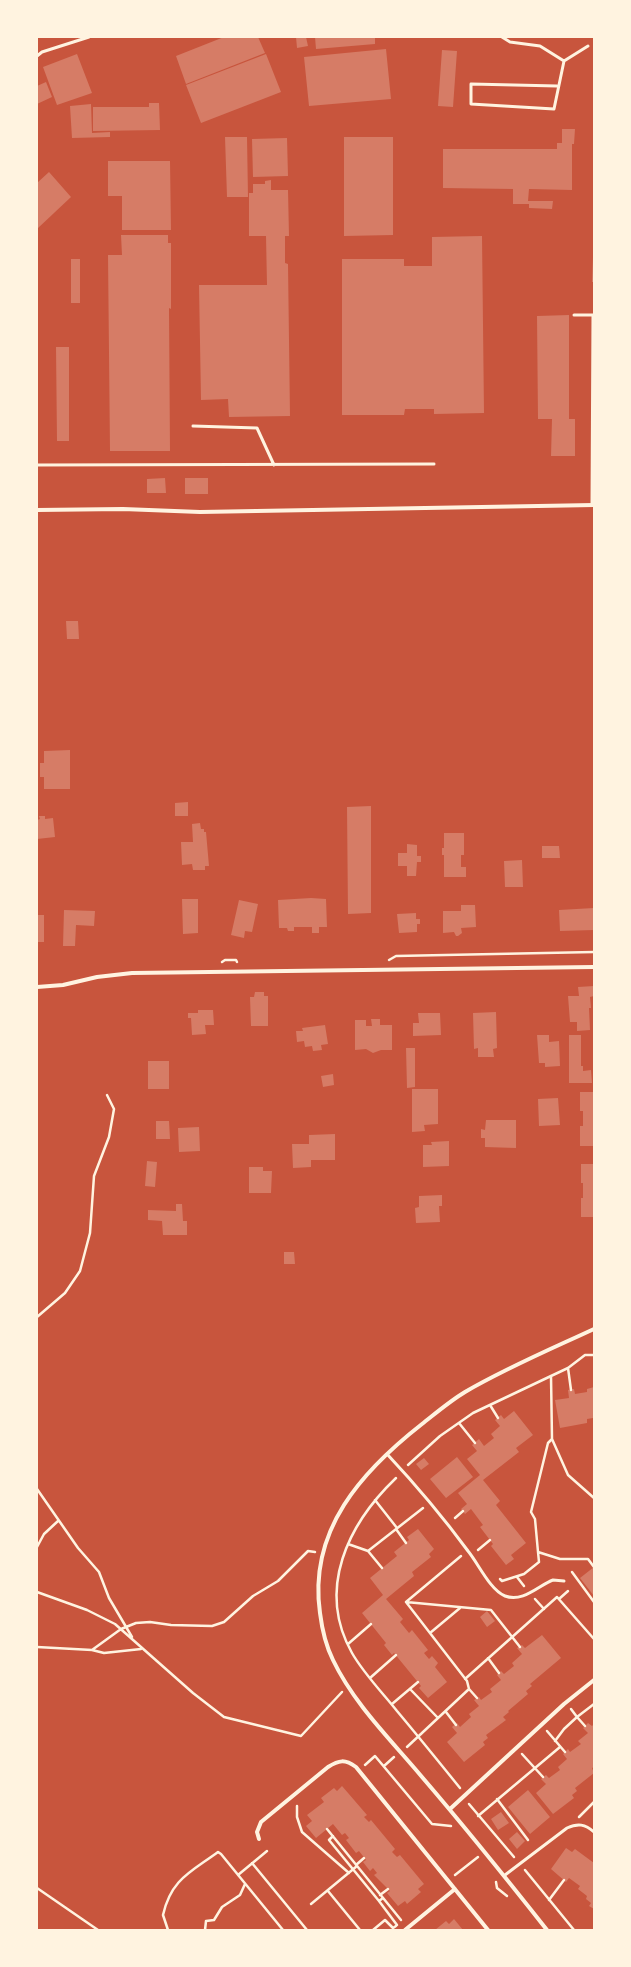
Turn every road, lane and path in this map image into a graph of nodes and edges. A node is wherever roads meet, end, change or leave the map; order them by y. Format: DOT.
graph roads {
  1 [pos="89,37"];
  2 [pos="502,37"];
  3 [pos="588,46"];
  4 [pos="37,56"];
  5 [pos="564,61"];
  6 [pos="557,86"];
  7 [pos="574,315"];
  8 [pos="193,426"];
  9 [pos="434,464"];
  10 [pos="37,465"];
  11 [pos="274,465"];
  12 [pos="593,505"];
  13 [pos="37,510"];
  14 [pos="594,967"];
  15 [pos="37,987"];
  16 [pos="107,1095"];
  17 [pos="37,1317"];
  18 [pos="594,1328"];
  19 [pos="594,1355"];
  20 [pos="568,1368"];
  21 [pos="551,1376"];
  22 [pos="571,1390"];
  23 [pos="490,1405"];
  24 [pos="498,1418"];
  25 [pos="459,1423"];
  26 [pos="552,1439"];
  27 [pos="474,1443"];
  28 [pos="387,1454"];
  29 [pos="407,1465"];
  30 [pos="403,1471"];
  31 [pos="412,1471"];
  32 [pos="37,1489"];
  33 [pos="594,1498"];
  34 [pos="375,1500"];
  35 [pos="430,1503"];
  36 [pos="463,1511"];
  37 [pos="453,1520"];
  38 [pos="58,1521"];
  39 [pos="396,1529"];
  40 [pos="490,1540"];
  41 [pos="406,1543"];
  42 [pos="348,1544"];
  43 [pos="472,1544"];
  44 [pos="37,1547"];
  45 [pos="468,1550"];
  46 [pos="368,1551"];
  47 [pos="477,1551"];
  48 [pos="323,1552"];
  49 [pos="538,1552"];
  50 [pos="482,1556"];
  51 [pos="594,1567"];
  52 [pos="382,1568"];
  53 [pos="572,1572"];
  54 [pos="495,1573"];
  55 [pos="564,1581"];
  56 [pos="568,1591"];
  57 [pos="37,1592"];
  58 [pos="559,1599"];
  59 [pos="406,1602"];
  60 [pos="594,1602"];
  61 [pos="461,1608"];
  62 [pos="371,1624"];
  63 [pos="127,1627"];
  64 [pos="121,1629"];
  65 [pos="430,1633"];
  66 [pos="512,1637"];
  67 [pos="133,1639"];
  68 [pos="594,1639"];
  69 [pos="348,1644"];
  70 [pos="37,1647"];
  71 [pos="520,1647"];
  72 [pos="141,1649"];
  73 [pos="92,1650"];
  74 [pos="396,1655"];
  75 [pos="488,1658"];
  76 [pos="499,1673"];
  77 [pos="370,1678"];
  78 [pos="465,1679"];
  79 [pos="594,1680"];
  80 [pos="418,1682"];
  81 [pos="348,1686"];
  82 [pos="410,1689"];
  83 [pos="469,1689"];
  84 [pos="477,1698"];
  85 [pos="392,1704"];
  86 [pos="594,1704"];
  87 [pos="446,1712"];
  88 [pos="573,1712"];
  89 [pos="577,1717"];
  90 [pos="438,1718"];
  91 [pos="456,1725"];
  92 [pos="585,1726"];
  93 [pos="547,1732"];
  94 [pos="418,1737"];
  95 [pos="555,1741"];
  96 [pos="560,1747"];
  97 [pos="402,1752"];
  98 [pos="565,1752"];
  99 [pos="525,1757"];
  100 [pos="384,1766"];
  101 [pos="534,1768"];
  102 [pos="358,1770"];
  103 [pos="543,1777"];
  104 [pos="465,1796"];
  105 [pos="497,1799"];
  106 [pos="298,1802"];
  107 [pos="594,1802"];
  108 [pos="450,1809"];
  109 [pos="478,1816"];
  110 [pos="577,1824"];
  111 [pos="455,1827"];
  112 [pos="327,1829"];
  113 [pos="594,1832"];
  114 [pos="333,1836"];
  115 [pos="258,1840"];
  116 [pos="528,1840"];
  117 [pos="474,1850"];
  118 [pos="267,1851"];
  119 [pos="364,1858"];
  120 [pos="252,1863"];
  121 [pos="520,1864"];
  122 [pos="356,1866"];
  123 [pos="354,1870"];
  124 [pos="349,1874"];
  125 [pos="238,1875"];
  126 [pos="504,1875"];
  127 [pos="564,1880"];
  128 [pos="448,1881"];
  129 [pos="245,1884"];
  130 [pos="37,1888"];
  131 [pos="388,1889"];
  132 [pos="455,1889"];
  133 [pos="328,1891"];
  134 [pos="381,1896"];
  135 [pos="549,1900"];
  136 [pos="379,1901"];
  137 [pos="311,1904"];
  138 [pos="407,1916"];
  139 [pos="400,1918"];
  140 [pos="396,1926"];
  141 [pos="98,1930"];
  142 [pos="168,1930"];
  143 [pos="205,1930"];
  144 [pos="283,1930"];
  145 [pos="307,1930"];
  146 [pos="360,1930"];
  147 [pos="373,1930"];
  148 [pos="405,1930"];
  149 [pos="488,1930"];
  150 [pos="547,1930"];
  151 [pos="574,1930"];
  1 -- 4 [label="lane"];
  2 -- 5 [label="lane"];
  3 -- 5 [label="lane"];
  5 -- 6 [label="lane"];
  6 -- 6 [label="lane"];
  7 -- 12 [label="lane"];
  8 -- 11 [label="lane"];
  9 -- 11 [label="lane"];
  10 -- 11 [label="lane"];
  12 -- 13 [label="street"];
  14 -- 15 [label="street"];
  16 -- 17 [label="path"];
  18 -- 28 [label="street"];
  19 -- 20 [label="path"];
  20 -- 21 [label="path"];
  20 -- 22 [label="path"];
  21 -- 23 [label="path"];
  21 -- 26 [label="path"];
  23 -- 24 [label="path"];
  23 -- 25 [label="path"];
  25 -- 27 [label="path"];
  25 -- 29 [label="path"];
  26 -- 33 [label="path"];
  26 -- 49 [label="path"];
  28 -- 30 [label="lane"];
  28 -- 48 [label="street"];
  29 -- 30 [label="path"];
  29 -- 31 [label="path"];
  30 -- 34 [label="path"];
  30 -- 35 [label="lane"];
  32 -- 38 [label="path"];
  34 -- 39 [label="path"];
  34 -- 42 [label="path"];
  35 -- 39 [label="path"];
  35 -- 45 [label="lane"];
  36 -- 37 [label="path"];
  38 -- 44 [label="path"];
  38 -- 63 [label="path"];
  39 -- 41 [label="path"];
  39 -- 46 [label="path"];
  40 -- 47 [label="path"];
  42 -- 46 [label="path"];
  42 -- 69 [label="path"];
  43 -- 47 [label="path"];
  45 -- 55 [label="lane"];
  45 -- 59 [label="path"];
  46 -- 52 [label="path"];
  47 -- 50 [label="path"];
  48 -- 63 [label="path"];
  48 -- 81 [label="street"];
  49 -- 51 [label="path"];
  49 -- 54 [label="path"];
  53 -- 60 [label="path"];
  56 -- 58 [label="path"];
  57 -- 64 [label="path"];
  58 -- 66 [label="path"];
  58 -- 68 [label="path"];
  59 -- 61 [label="path"];
  59 -- 65 [label="path"];
  61 -- 65 [label="path"];
  61 -- 66 [label="path"];
  62 -- 69 [label="path"];
  63 -- 64 [label="path"];
  63 -- 67 [label="path"];
  64 -- 67 [label="path"];
  64 -- 73 [label="path"];
  65 -- 78 [label="path"];
  66 -- 71 [label="path"];
  66 -- 75 [label="path"];
  67 -- 72 [label="path"];
  69 -- 77 [label="path"];
  70 -- 73 [label="path"];
  72 -- 73 [label="path"];
  72 -- 81 [label="path"];
  74 -- 77 [label="path"];
  75 -- 76 [label="path"];
  75 -- 78 [label="path"];
  77 -- 85 [label="path"];
  78 -- 83 [label="path"];
  79 -- 104 [label="street"];
  80 -- 82 [label="path"];
  81 -- 97 [label="street"];
  82 -- 85 [label="path"];
  82 -- 90 [label="path"];
  83 -- 84 [label="path"];
  83 -- 87 [label="path"];
  85 -- 94 [label="path"];
  86 -- 89 [label="path"];
  87 -- 90 [label="path"];
  87 -- 91 [label="path"];
  88 -- 89 [label="path"];
  89 -- 92 [label="path"];
  89 -- 95 [label="path"];
  90 -- 94 [label="path"];
  93 -- 95 [label="path"];
  94 -- 97 [label="path"];
  94 -- 104 [label="path"];
  95 -- 96 [label="path"];
  96 -- 98 [label="path"];
  96 -- 101 [label="path"];
  97 -- 100 [label="path"];
  97 -- 108 [label="street"];
  99 -- 101 [label="path"];
  100 -- 102 [label="path"];
  100 -- 111 [label="path"];
  101 -- 103 [label="path"];
  101 -- 105 [label="path"];
  102 -- 115 [label="street"];
  102 -- 128 [label="street"];
  104 -- 108 [label="street"];
  104 -- 109 [label="path"];
  105 -- 109 [label="path"];
  105 -- 116 [label="path"];
  106 -- 124 [label="path"];
  107 -- 110 [label="path"];
  108 -- 126 [label="street"];
  109 -- 121 [label="path"];
  110 -- 113 [label="lane"];
  110 -- 121 [label="lane"];
  112 -- 114 [label="path"];
  114 -- 122 [label="path"];
  114 -- 123 [label="path"];
  117 -- 128 [label="path"];
  118 -- 120 [label="path"];
  119 -- 122 [label="path"];
  120 -- 125 [label="path"];
  120 -- 145 [label="path"];
  121 -- 126 [label="lane"];
  121 -- 135 [label="path"];
  122 -- 123 [label="path"];
  122 -- 134 [label="path"];
  123 -- 124 [label="path"];
  123 -- 136 [label="path"];
  124 -- 133 [label="path"];
  125 -- 129 [label="path"];
  125 -- 142 [label="path"];
  126 -- 150 [label="street"];
  127 -- 135 [label="path"];
  128 -- 132 [label="street"];
  129 -- 143 [label="path"];
  129 -- 144 [label="path"];
  130 -- 141 [label="path"];
  131 -- 134 [label="path"];
  132 -- 148 [label="street"];
  132 -- 149 [label="street"];
  133 -- 137 [label="path"];
  133 -- 146 [label="path"];
  134 -- 136 [label="path"];
  134 -- 139 [label="path"];
  135 -- 151 [label="path"];
  136 -- 140 [label="path"];
  138 -- 140 [label="path"];
  140 -- 147 [label="path"];
}
